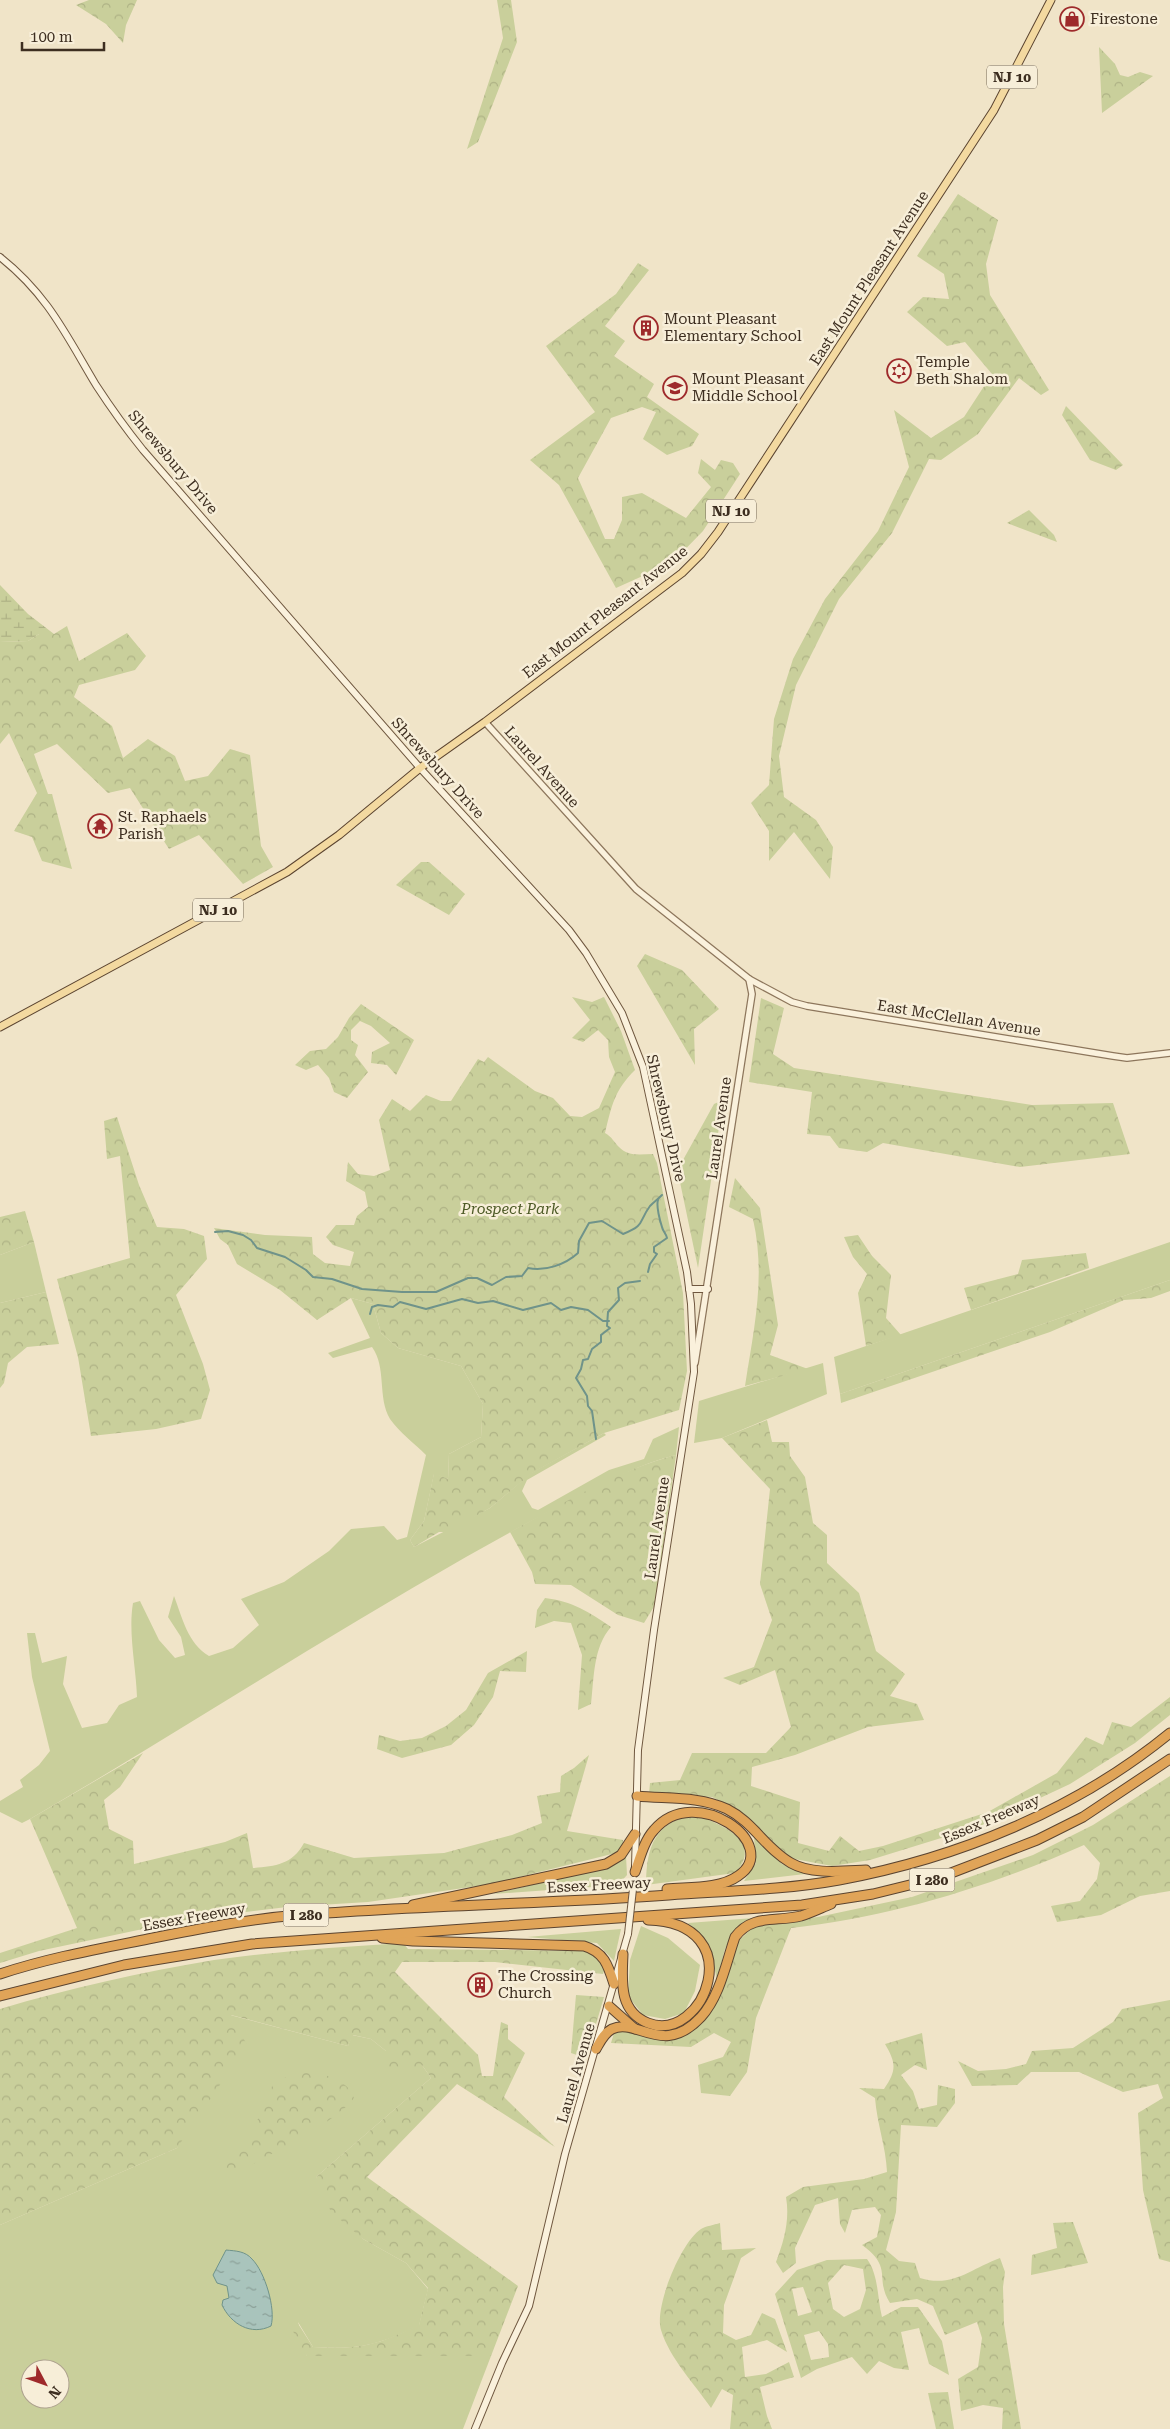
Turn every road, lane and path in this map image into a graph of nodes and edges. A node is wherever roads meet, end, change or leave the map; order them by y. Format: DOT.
graph roads {
  1 [pos="1051,0"];
  2 [pos="0,258"];
  3 [pos="485,722"];
  4 [pos="420,768"];
  5 [pos="749,980"];
  6 [pos="0,1027"];
  7 [pos="1170,1053"];
  8 [pos="689,1289"];
  9 [pos="708,1289"];
  10 [pos="694,1372"];
  11 [pos="1170,1733"];
  12 [pos="1170,1759"];
  13 [pos="637,1796"];
  14 [pos="635,1834"];
  15 [pos="886,1869"];
  16 [pos="635,1876"];
  17 [pos="844,1899"];
  18 [pos="589,1901"];
  19 [pos="386,1910"];
  20 [pos="606,1919"];
  21 [pos="359,1935"];
  22 [pos="623,1954"];
  23 [pos="0,1974"];
  24 [pos="614,1984"];
  25 [pos="0,1996"];
  26 [pos="608,2006"];
  27 [pos="636,2030"];
  28 [pos="596,2050"];
  29 [pos="475,2429"];
  1 -- 3 [label="main road, East Mount Pleasant Avenue / NJ 10"];
  2 -- 4 [label="main road, Shrewsbury Drive"];
  3 -- 4 [label="main road, East Mount Pleasant Avenue / NJ 10"];
  3 -- 5 [label="street, Laurel Avenue"];
  4 -- 6 [label="main road, East Mount Pleasant Avenue / NJ 10"];
  4 -- 8 [label="main road, Shrewsbury Drive"];
  5 -- 7 [label="street, East McClellan Avenue"];
  5 -- 9 [label="street, Laurel Avenue"];
  8 -- 9 [label="main road"];
  8 -- 10 [label="main road, Shrewsbury Drive"];
  9 -- 10 [label="street, Laurel Avenue"];
  10 -- 13 [label="main road, Laurel Avenue"];
  11 -- 15 [label="highway, Essex Freeway / I 280"];
  12 -- 17 [label="highway, I 280"];
  13 -- 14 [label="main road, Laurel Avenue"];
  13 -- 15 [label="highway"];
  14 -- 16 [label="main road, Laurel Avenue"];
  14 -- 19 [label="highway"];
  15 -- 18 [label="highway, Essex Freeway / I 280"];
  16 -- 18 [label="highway"];
  16 -- 22 [label="main road, Laurel Avenue, bridge"];
  17 -- 20 [label="highway, I 280"];
  17 -- 27 [label="highway"];
  18 -- 19 [label="highway, Essex Freeway / I 280"];
  19 -- 23 [label="highway, Essex Freeway / I 280"];
  20 -- 21 [label="highway, I 280"];
  20 -- 22 [label="highway"];
  21 -- 24 [label="highway"];
  21 -- 25 [label="highway, I 280"];
  22 -- 24 [label="main road, Laurel Avenue"];
  24 -- 26 [label="main road, Laurel Avenue"];
  26 -- 27 [label="highway"];
  26 -- 28 [label="main road, Laurel Avenue"];
  27 -- 28 [label="highway"];
  28 -- 29 [label="main road, Laurel Avenue"];
}
